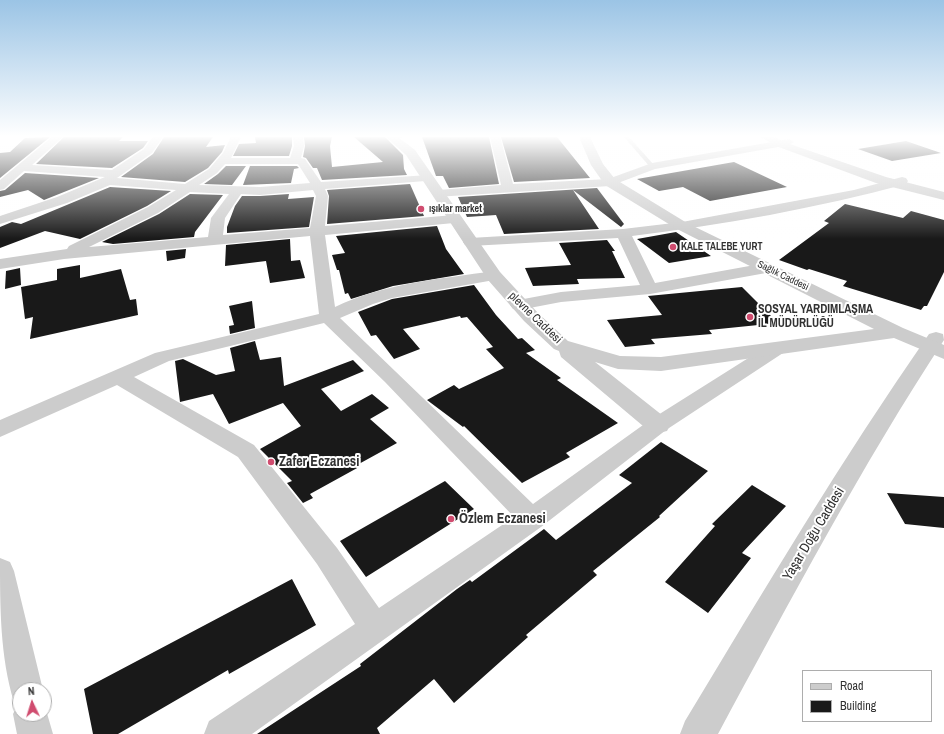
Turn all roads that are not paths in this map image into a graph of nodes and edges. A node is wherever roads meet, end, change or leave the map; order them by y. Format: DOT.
graph roads {
  1 [pos="20,171"];
  2 [pos="55,171"];
  3 [pos="67,171"];
  4 [pos="120,171"];
  5 [pos="213,171"];
  6 [pos="308,171"];
  7 [pos="423,171"];
  8 [pos="504,171"];
  9 [pos="602,171"];
  10 [pos="638,171"];
  11 [pos="866,171"];
  12 [pos="426,176"];
  13 [pos="111,178"];
  14 [pos="610,182"];
  15 [pos="898,183"];
  16 [pos="318,186"];
  17 [pos="0,187"];
  18 [pos="187,187"];
  19 [pos="508,188"];
  20 [pos="238,190"];
  21 [pos="944,191"];
  22 [pos="438,194"];
  23 [pos="944,196"];
  24 [pos="454,219"];
  25 [pos="0,220"];
  26 [pos="682,226"];
  27 [pos="317,231"];
  28 [pos="623,233"];
  29 [pos="214,240"];
  30 [pos="470,242"];
  31 [pos="64,254"];
  32 [pos="0,264"];
  33 [pos="766,268"];
  34 [pos="494,276"];
  35 [pos="650,289"];
  36 [pos="519,305"];
  37 [pos="328,317"];
  38 [pos="896,332"];
  39 [pos="561,345"];
  40 [pos="937,346"];
  41 [pos="776,349"];
  42 [pos="118,377"];
  43 [pos="658,425"];
  44 [pos="0,429"];
  45 [pos="532,519"];
  46 [pos="0,571"];
  47 [pos="375,628"];
  48 [pos="24,682"];
  49 [pos="33,722"];
  50 [pos="35,734"];
  51 [pos="222,734"];
  52 [pos="698,734"];
  1 -- 17 [label="street"];
  2 -- 17 [label="street"];
  3 -- 13 [label="street"];
  4 -- 13 [label="street"];
  5 -- 18 [label="street"];
  6 -- 16 [label="street"];
  7 -- 12 [label="street, plevne Caddesi"];
  8 -- 19 [label="street"];
  9 -- 14 [label="street, Sağlık Caddesi"];
  10 -- 14 [label="street"];
  11 -- 15 [label="street"];
  12 -- 16 [label="street"];
  12 -- 22 [label="street, plevne Caddesi"];
  13 -- 18 [label="street"];
  13 -- 25 [label="street"];
  14 -- 19 [label="street"];
  14 -- 26 [label="street, Sağlık Caddesi"];
  15 -- 21 [label="street"];
  15 -- 23 [label="street"];
  15 -- 26 [label="street"];
  16 -- 20 [label="street"];
  16 -- 27 [label="street"];
  18 -- 20 [label="street"];
  18 -- 31 [label="street"];
  19 -- 22 [label="street"];
  20 -- 29 [label="street"];
  22 -- 24 [label="street, plevne Caddesi"];
  24 -- 27 [label="street"];
  24 -- 30 [label="street, plevne Caddesi"];
  26 -- 28 [label="street"];
  26 -- 33 [label="street, Sağlık Caddesi"];
  27 -- 29 [label="street"];
  27 -- 37 [label="street"];
  28 -- 30 [label="street"];
  28 -- 35 [label="street"];
  29 -- 31 [label="street"];
  30 -- 34 [label="street, plevne Caddesi"];
  31 -- 32 [label="street"];
  33 -- 35 [label="street"];
  33 -- 38 [label="street, Sağlık Caddesi"];
  34 -- 36 [label="street, plevne Caddesi"];
  34 -- 37 [label="street"];
  35 -- 36 [label="street"];
  36 -- 39 [label="street, plevne Caddesi"];
  37 -- 42 [label="street"];
  37 -- 45 [label="street"];
  38 -- 40 [label="street, Sağlık Caddesi"];
  38 -- 41 [label="street, plevne Caddesi"];
  39 -- 41 [label="street, plevne Caddesi"];
  39 -- 43 [label="street"];
  40 -- 52 [label="street, Yaşar Doğu Caddesi"];
  41 -- 43 [label="street"];
  42 -- 44 [label="street"];
  42 -- 47 [label="street"];
  43 -- 45 [label="street"];
  45 -- 47 [label="street"];
  46 -- 48 [label="street"];
  47 -- 51 [label="street"];
  49 -- 50 [label="street"];
}
